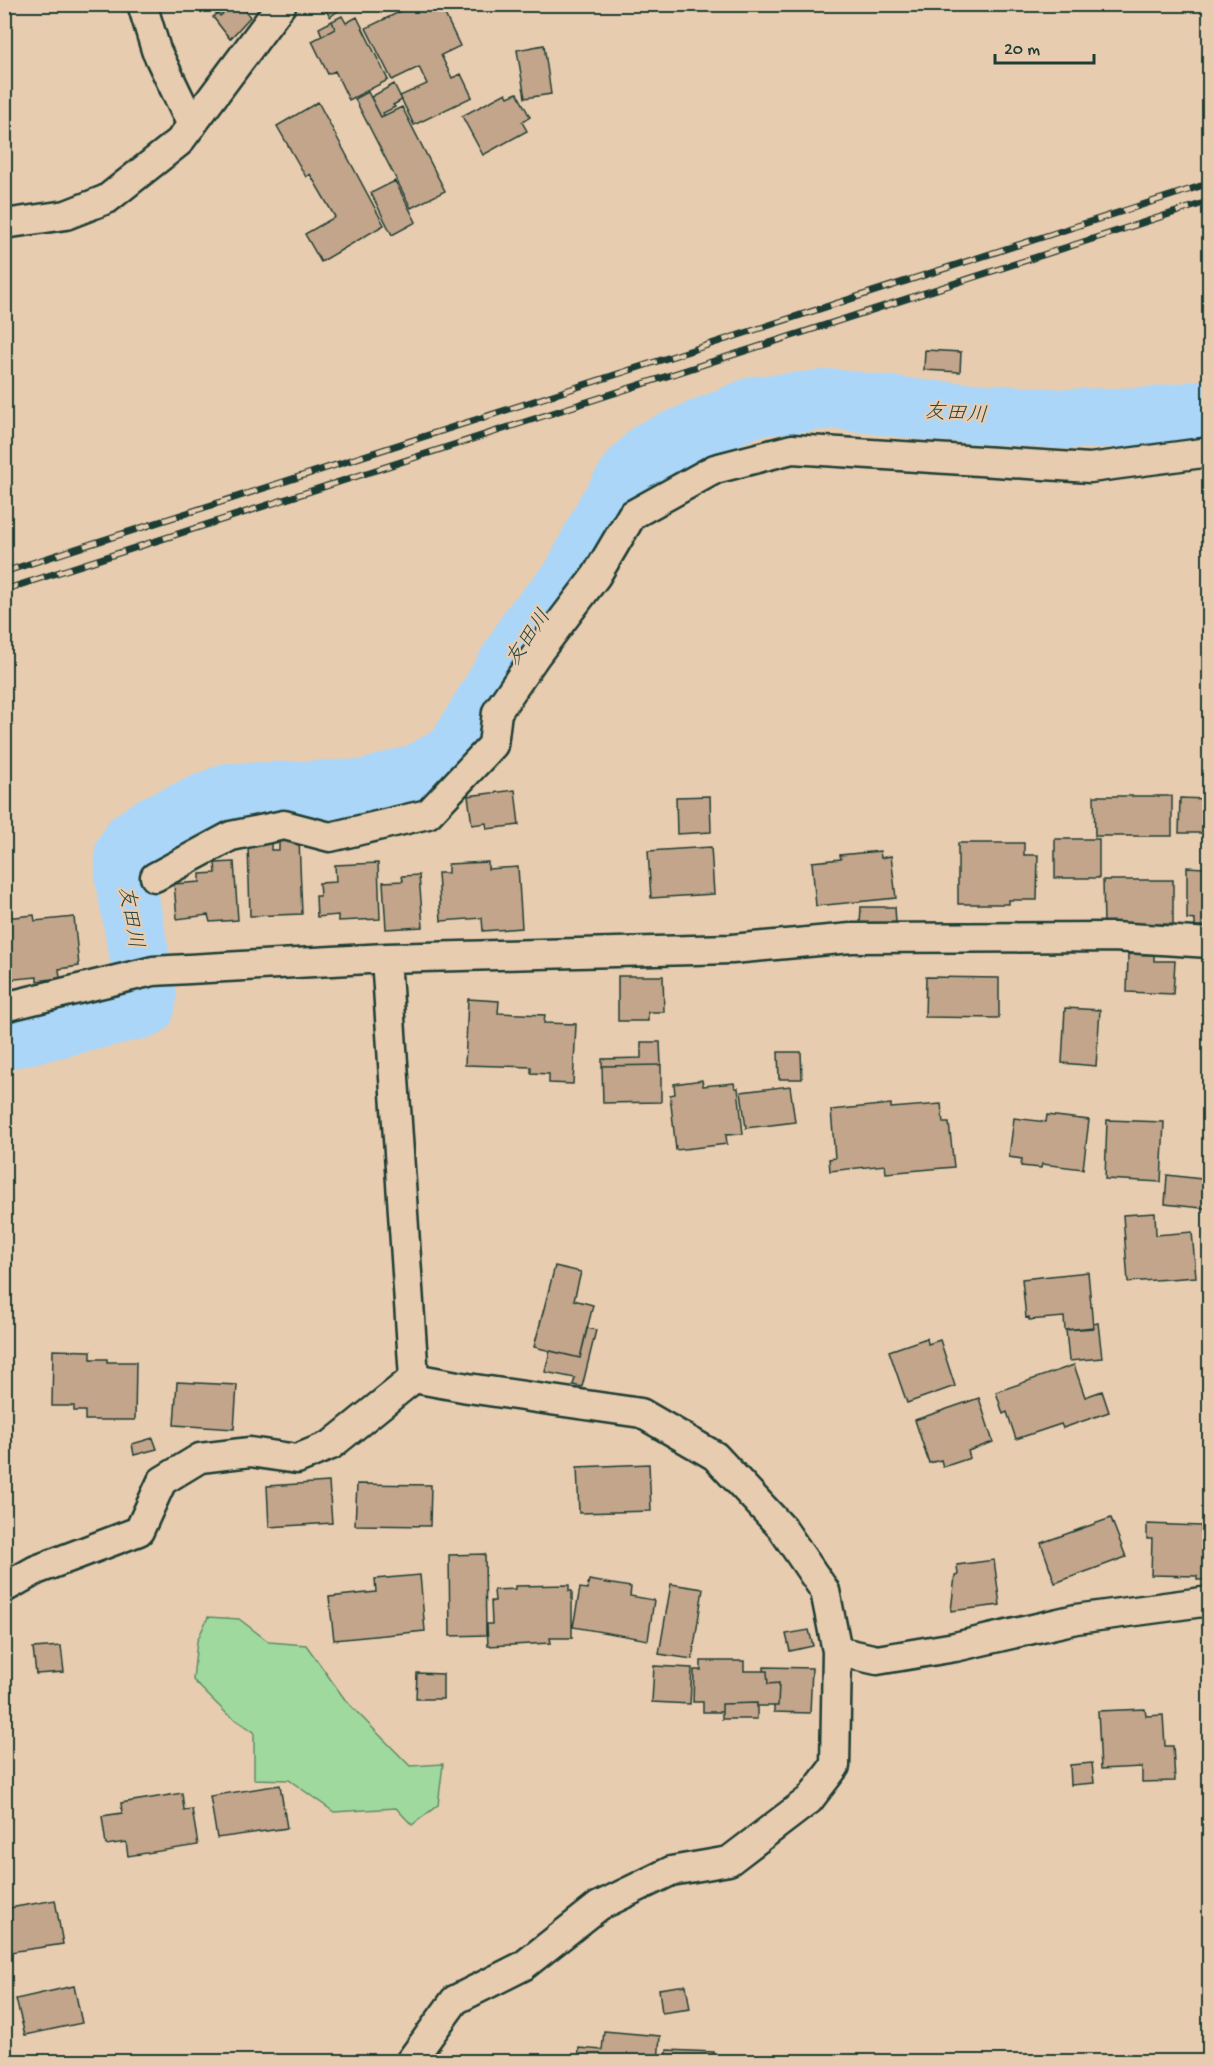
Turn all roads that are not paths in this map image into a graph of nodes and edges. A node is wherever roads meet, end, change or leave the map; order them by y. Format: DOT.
graph roads {
  1 [pos="142,4"];
  2 [pos="282,4"];
  3 [pos="192,125"];
  4 [pos="4,224"];
  5 [pos="1209,452"];
  6 [pos="155,877"];
  7 [pos="1209,942"];
  8 [pos="386,958"];
  9 [pos="4,1007"];
  10 [pos="414,1378"];
  11 [pos="4,1588"];
  12 [pos="1209,1601"];
  13 [pos="837,1651"];
  14 [pos="410,2061"];
  1 -- 3 [label="street"];
  2 -- 3 [label="street"];
  3 -- 4 [label="street"];
  5 -- 6 [label="street"];
  7 -- 8 [label="street"];
  8 -- 9 [label="street"];
  8 -- 10 [label="street"];
  10 -- 11 [label="street"];
  10 -- 13 [label="street"];
  12 -- 13 [label="street"];
  13 -- 14 [label="street"];
}
